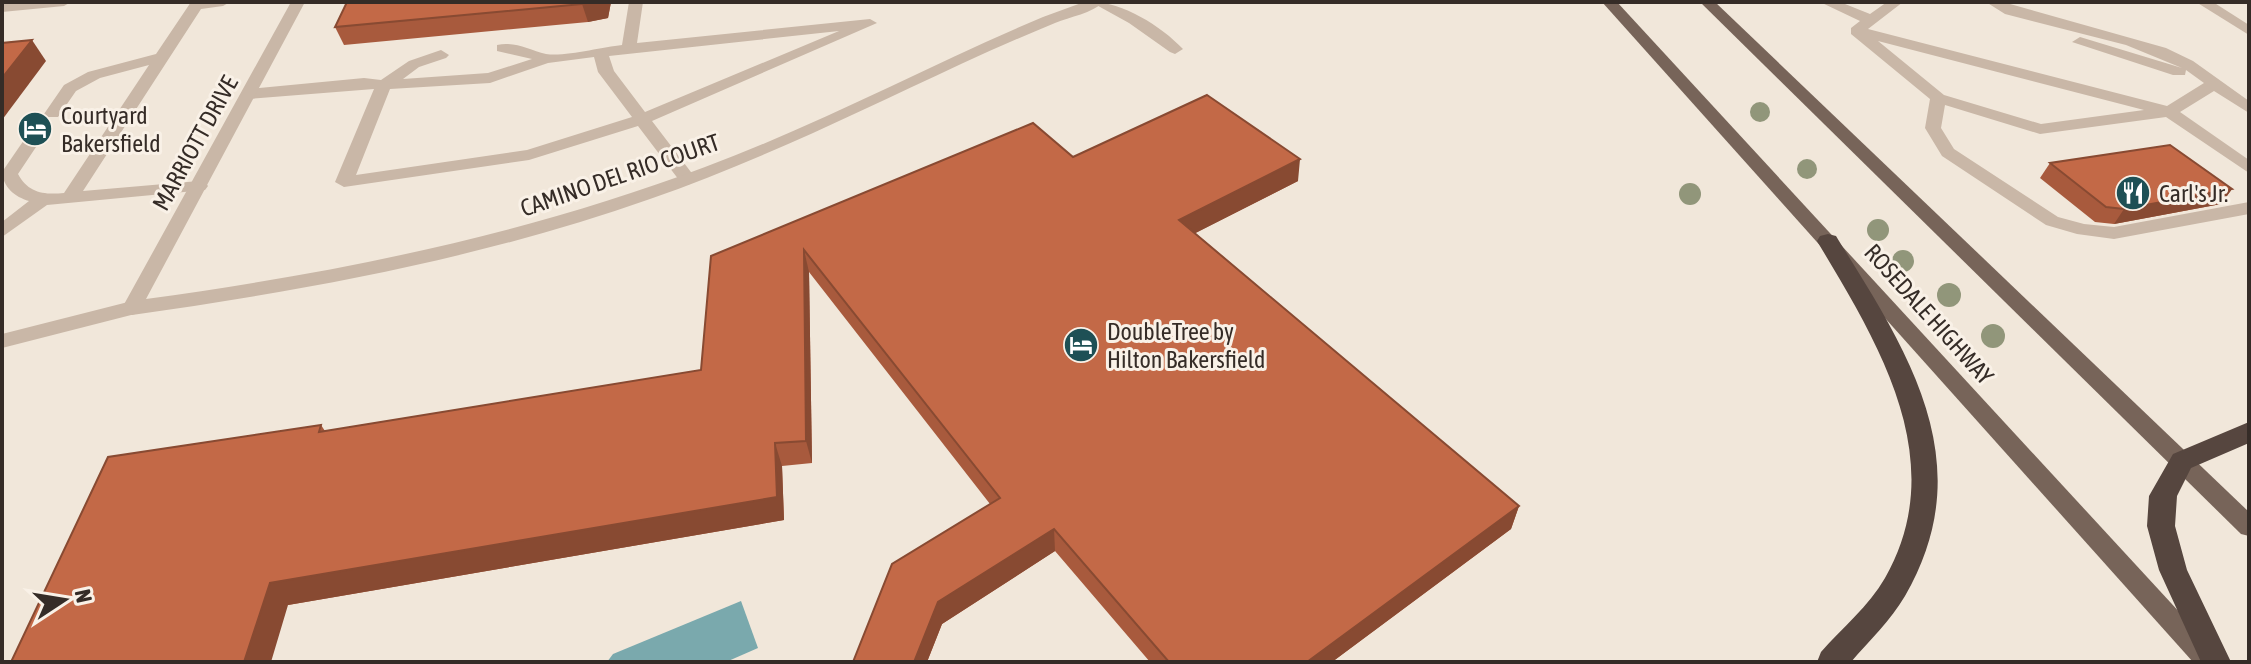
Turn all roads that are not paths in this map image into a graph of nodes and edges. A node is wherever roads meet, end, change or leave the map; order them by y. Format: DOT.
graph roads {
  1 [pos="64,2"];
  2 [pos="223,2"];
  3 [pos="298,2"];
  4 [pos="636,2"];
  5 [pos="1097,2"];
  6 [pos="1609,2"];
  7 [pos="1707,2"];
  8 [pos="1827,2"];
  9 [pos="1896,2"];
  10 [pos="1993,2"];
  11 [pos="2203,2"];
  12 [pos="194,3"];
  13 [pos="2,8"];
  14 [pos="1871,20"];
  15 [pos="1856,31"];
  16 [pos="2249,31"];
  17 [pos="502,48"];
  18 [pos="629,49"];
  19 [pos="1175,49"];
  20 [pos="600,52"];
  21 [pos="441,55"];
  22 [pos="162,57"];
  23 [pos="546,59"];
  24 [pos="384,85"];
  25 [pos="2213,85"];
  26 [pos="249,94"];
  27 [pos="1938,98"];
  28 [pos="2249,108"];
  29 [pos="2169,112"];
  30 [pos="52,114"];
  31 [pos="643,119"];
  32 [pos="30,144"];
  33 [pos="2249,168"];
  34 [pos="688,180"];
  35 [pos="199,186"];
  36 [pos="70,198"];
  37 [pos="41,201"];
  38 [pos="2249,208"];
  39 [pos="2,231"];
  40 [pos="1828,241"];
  41 [pos="132,308"];
  42 [pos="2,341"];
  43 [pos="2249,432"];
  44 [pos="2182,461"];
  45 [pos="2249,527"];
  46 [pos="1832,662"];
  47 [pos="2209,662"];
  48 [pos="2216,662"];
  1 -- 13 [label="street"];
  2 -- 12 [label="street"];
  3 -- 26 [label="street, MARRIOTT DRIVE"];
  4 -- 18 [label="street"];
  5 -- 19 [label="street"];
  5 -- 34 [label="street, CAMINO DEL RIO COURT"];
  6 -- 40 [label="main road, ROSEDALE HIGHWAY"];
  7 -- 44 [label="main road"];
  8 -- 14 [label="street"];
  9 -- 14 [label="street"];
  10 -- 25 [label="street"];
  11 -- 16 [label="street"];
  12 -- 22 [label="street"];
  14 -- 15 [label="street"];
  15 -- 27 [label="street"];
  15 -- 29 [label="street"];
  17 -- 23 [label="street"];
  18 -- 20 [label="street"];
  18 -- 31 [label="street"];
  20 -- 23 [label="street"];
  20 -- 31 [label="street"];
  21 -- 24 [label="street"];
  22 -- 30 [label="street"];
  22 -- 36 [label="street"];
  23 -- 24 [label="street"];
  24 -- 26 [label="street"];
  24 -- 31 [label="street"];
  25 -- 28 [label="street"];
  25 -- 29 [label="street"];
  26 -- 35 [label="street, MARRIOTT DRIVE"];
  27 -- 29 [label="street"];
  27 -- 38 [label="street"];
  29 -- 33 [label="street"];
  31 -- 34 [label="street"];
  32 -- 37 [label="street"];
  34 -- 41 [label="street, CAMINO DEL RIO COURT"];
  35 -- 36 [label="street"];
  35 -- 41 [label="street, MARRIOTT DRIVE"];
  36 -- 37 [label="street"];
  37 -- 39 [label="street"];
  40 -- 46 [label="highway"];
  40 -- 47 [label="main road, ROSEDALE HIGHWAY"];
  41 -- 42 [label="street, CAMINO DEL RIO COURT"];
  43 -- 44 [label="highway"];
  44 -- 45 [label="main road"];
  44 -- 48 [label="highway"];
}
